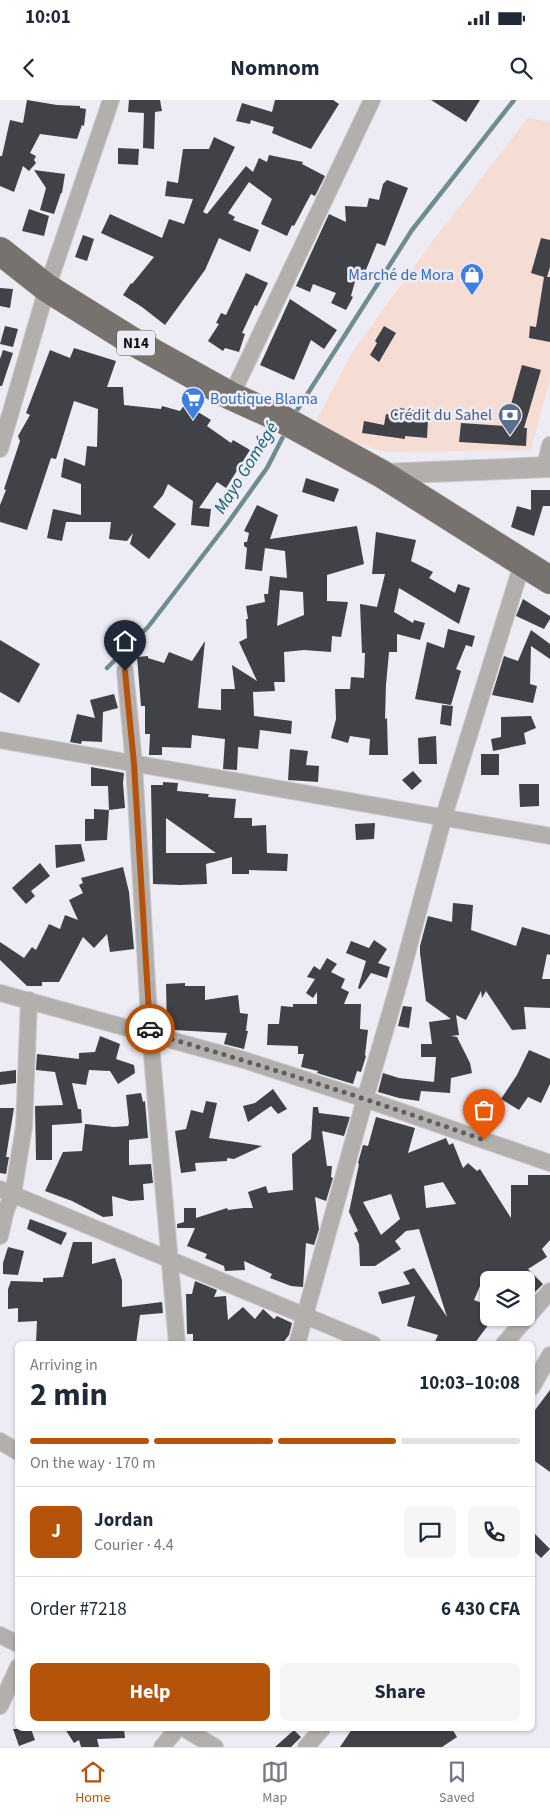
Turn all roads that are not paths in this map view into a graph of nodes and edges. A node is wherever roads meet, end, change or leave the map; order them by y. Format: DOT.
graph roads {
  1 [pos="111,100"];
  2 [pos="372,100"];
  3 [pos="0,251"];
  4 [pos="47,288"];
  5 [pos="231,396"];
  6 [pos="550,445"];
  7 [pos="0,450"];
  8 [pos="547,467"];
  9 [pos="382,474"];
  10 [pos="523,561"];
  11 [pos="550,580"];
  12 [pos="125,671"];
  13 [pos="0,740"];
  14 [pos="134,764"];
  15 [pos="444,816"];
  16 [pos="550,836"];
  17 [pos="0,993"];
  18 [pos="30,1000"];
  19 [pos="150,1033"];
  20 [pos="365,1099"];
  21 [pos="550,1163"];
  22 [pos="7,1192"];
  23 [pos="0,1236"];
  24 [pos="171,1260"];
  25 [pos="550,1291"];
  26 [pos="305,1316"];
  27 [pos="177,1341"];
  28 [pos="298,1341"];
  29 [pos="366,1341"];
  30 [pos="507,1341"];
  31 [pos="550,1355"];
  32 [pos="535,1382"];
  33 [pos="0,1441"];
  34 [pos="15,1450"];
  35 [pos="0,1635"];
  36 [pos="15,1642"];
  37 [pos="15,1674"];
  38 [pos="0,1706"];
  39 [pos="175,1731"];
  40 [pos="188,1731"];
  41 [pos="320,1731"];
  42 [pos="162,1747"];
  43 [pos="215,1747"];
  44 [pos="306,1747"];
  1 -- 4 [label="street"];
  2 -- 5 [label="street"];
  3 -- 4 [label="highway, N14"];
  4 -- 5 [label="highway, N14"];
  4 -- 7 [label="street"];
  5 -- 9 [label="highway, N14"];
  6 -- 8 [label="street"];
  8 -- 9 [label="street"];
  9 -- 10 [label="highway, N14"];
  10 -- 11 [label="highway, N14"];
  10 -- 15 [label="street"];
  12 -- 14 [label="street"];
  13 -- 14 [label="street"];
  14 -- 15 [label="street"];
  14 -- 19 [label="street"];
  15 -- 16 [label="street"];
  15 -- 20 [label="street"];
  17 -- 18 [label="street"];
  18 -- 19 [label="street"];
  18 -- 22 [label="street"];
  19 -- 20 [label="street"];
  19 -- 24 [label="street"];
  20 -- 21 [label="street"];
  20 -- 26 [label="street"];
  22 -- 23 [label="street"];
  22 -- 24 [label="street"];
  24 -- 26 [label="street"];
  24 -- 27 [label="street"];
  25 -- 30 [label="street"];
  26 -- 28 [label="street"];
  26 -- 29 [label="street"];
  31 -- 32 [label="street"];
  33 -- 34 [label="street"];
  35 -- 36 [label="street"];
  37 -- 38 [label="street"];
  39 -- 42 [label="street"];
  40 -- 43 [label="street"];
  41 -- 44 [label="street"];
}
